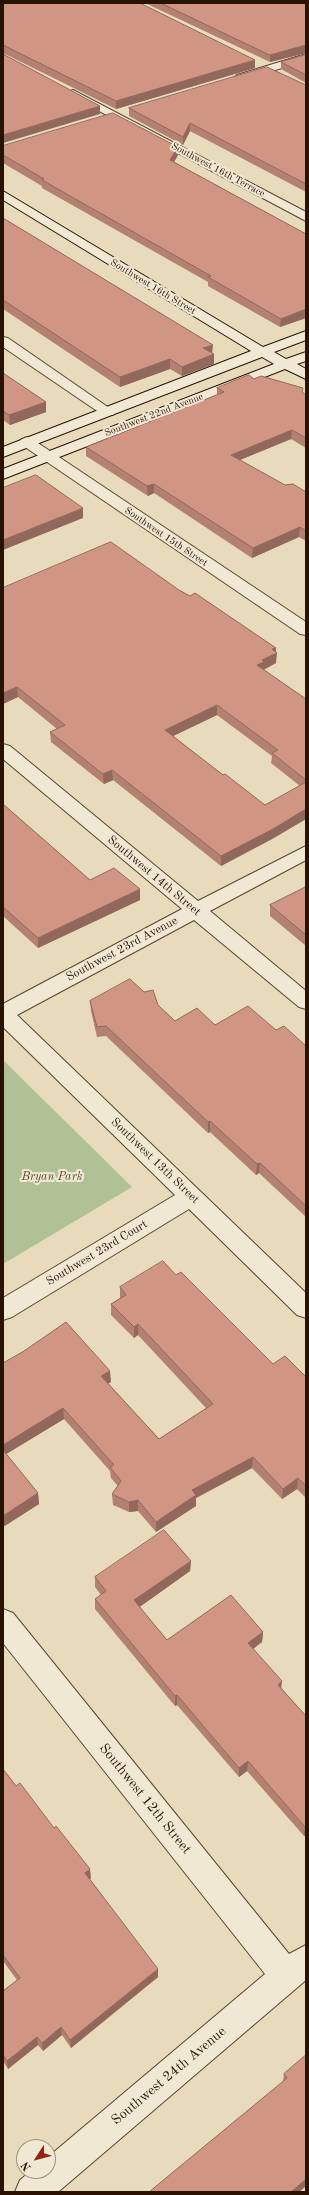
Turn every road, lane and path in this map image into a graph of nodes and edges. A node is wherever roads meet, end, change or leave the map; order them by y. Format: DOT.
graph roads {
  1 [pos="306,57"];
  2 [pos="258,61"];
  3 [pos="269,68"];
  4 [pos="281,77"];
  5 [pos="230,80"];
  6 [pos="59,85"];
  7 [pos="131,111"];
  8 [pos="116,115"];
  9 [pos="101,120"];
  10 [pos="3,195"];
  11 [pos="306,217"];
  12 [pos="306,335"];
  13 [pos="3,341"];
  14 [pos="262,352"];
  15 [pos="306,356"];
  16 [pos="285,364"];
  17 [pos="306,375"];
  18 [pos="108,412"];
  19 [pos="27,442"];
  20 [pos="3,452"];
  21 [pos="47,457"];
  22 [pos="3,474"];
  23 [pos="306,630"];
  24 [pos="3,750"];
  25 [pos="306,852"];
  26 [pos="195,910"];
  27 [pos="306,1002"];
  28 [pos="3,1014"];
  29 [pos="191,1196"];
  30 [pos="306,1308"];
  31 [pos="3,1310"];
  32 [pos="3,1622"];
  33 [pos="296,1968"];
  34 [pos="32,2192"];
  1 -- 3 [label="street"];
  2 -- 3 [label="street"];
  3 -- 4 [label="street"];
  3 -- 5 [label="street"];
  6 -- 8 [label="street, Southwest 16th Terrace"];
  7 -- 8 [label="street"];
  8 -- 9 [label="street"];
  8 -- 11 [label="street, Southwest 16th Terrace"];
  10 -- 14 [label="street, Southwest 16th Street"];
  12 -- 14 [label="street, Southwest 22nd Avenue"];
  13 -- 18 [label="street"];
  14 -- 16 [label="street, Southwest 16th Street"];
  14 -- 18 [label="street, Southwest 22nd Avenue"];
  15 -- 16 [label="street, Southwest 22nd Avenue"];
  16 -- 17 [label="street, Southwest 16th Street"];
  16 -- 21 [label="street, Southwest 22nd Avenue"];
  18 -- 19 [label="street, Southwest 22nd Avenue"];
  19 -- 20 [label="street, Southwest 22nd Avenue"];
  19 -- 21 [label="street, Southwest 15th Street"];
  21 -- 22 [label="street, Southwest 22nd Avenue"];
  21 -- 23 [label="street, Southwest 15th Street"];
  24 -- 26 [label="street, Southwest 14th Street"];
  25 -- 26 [label="street, Southwest 23rd Avenue"];
  26 -- 27 [label="street, Southwest 14th Street"];
  26 -- 28 [label="street, Southwest 23rd Avenue"];
  28 -- 29 [label="street, Southwest 13th Street"];
  29 -- 30 [label="street, Southwest 13th Street"];
  29 -- 31 [label="street, Southwest 23rd Court"];
  32 -- 33 [label="street, Southwest 12th Street"];
  33 -- 34 [label="street, Southwest 24th Avenue"];
}
